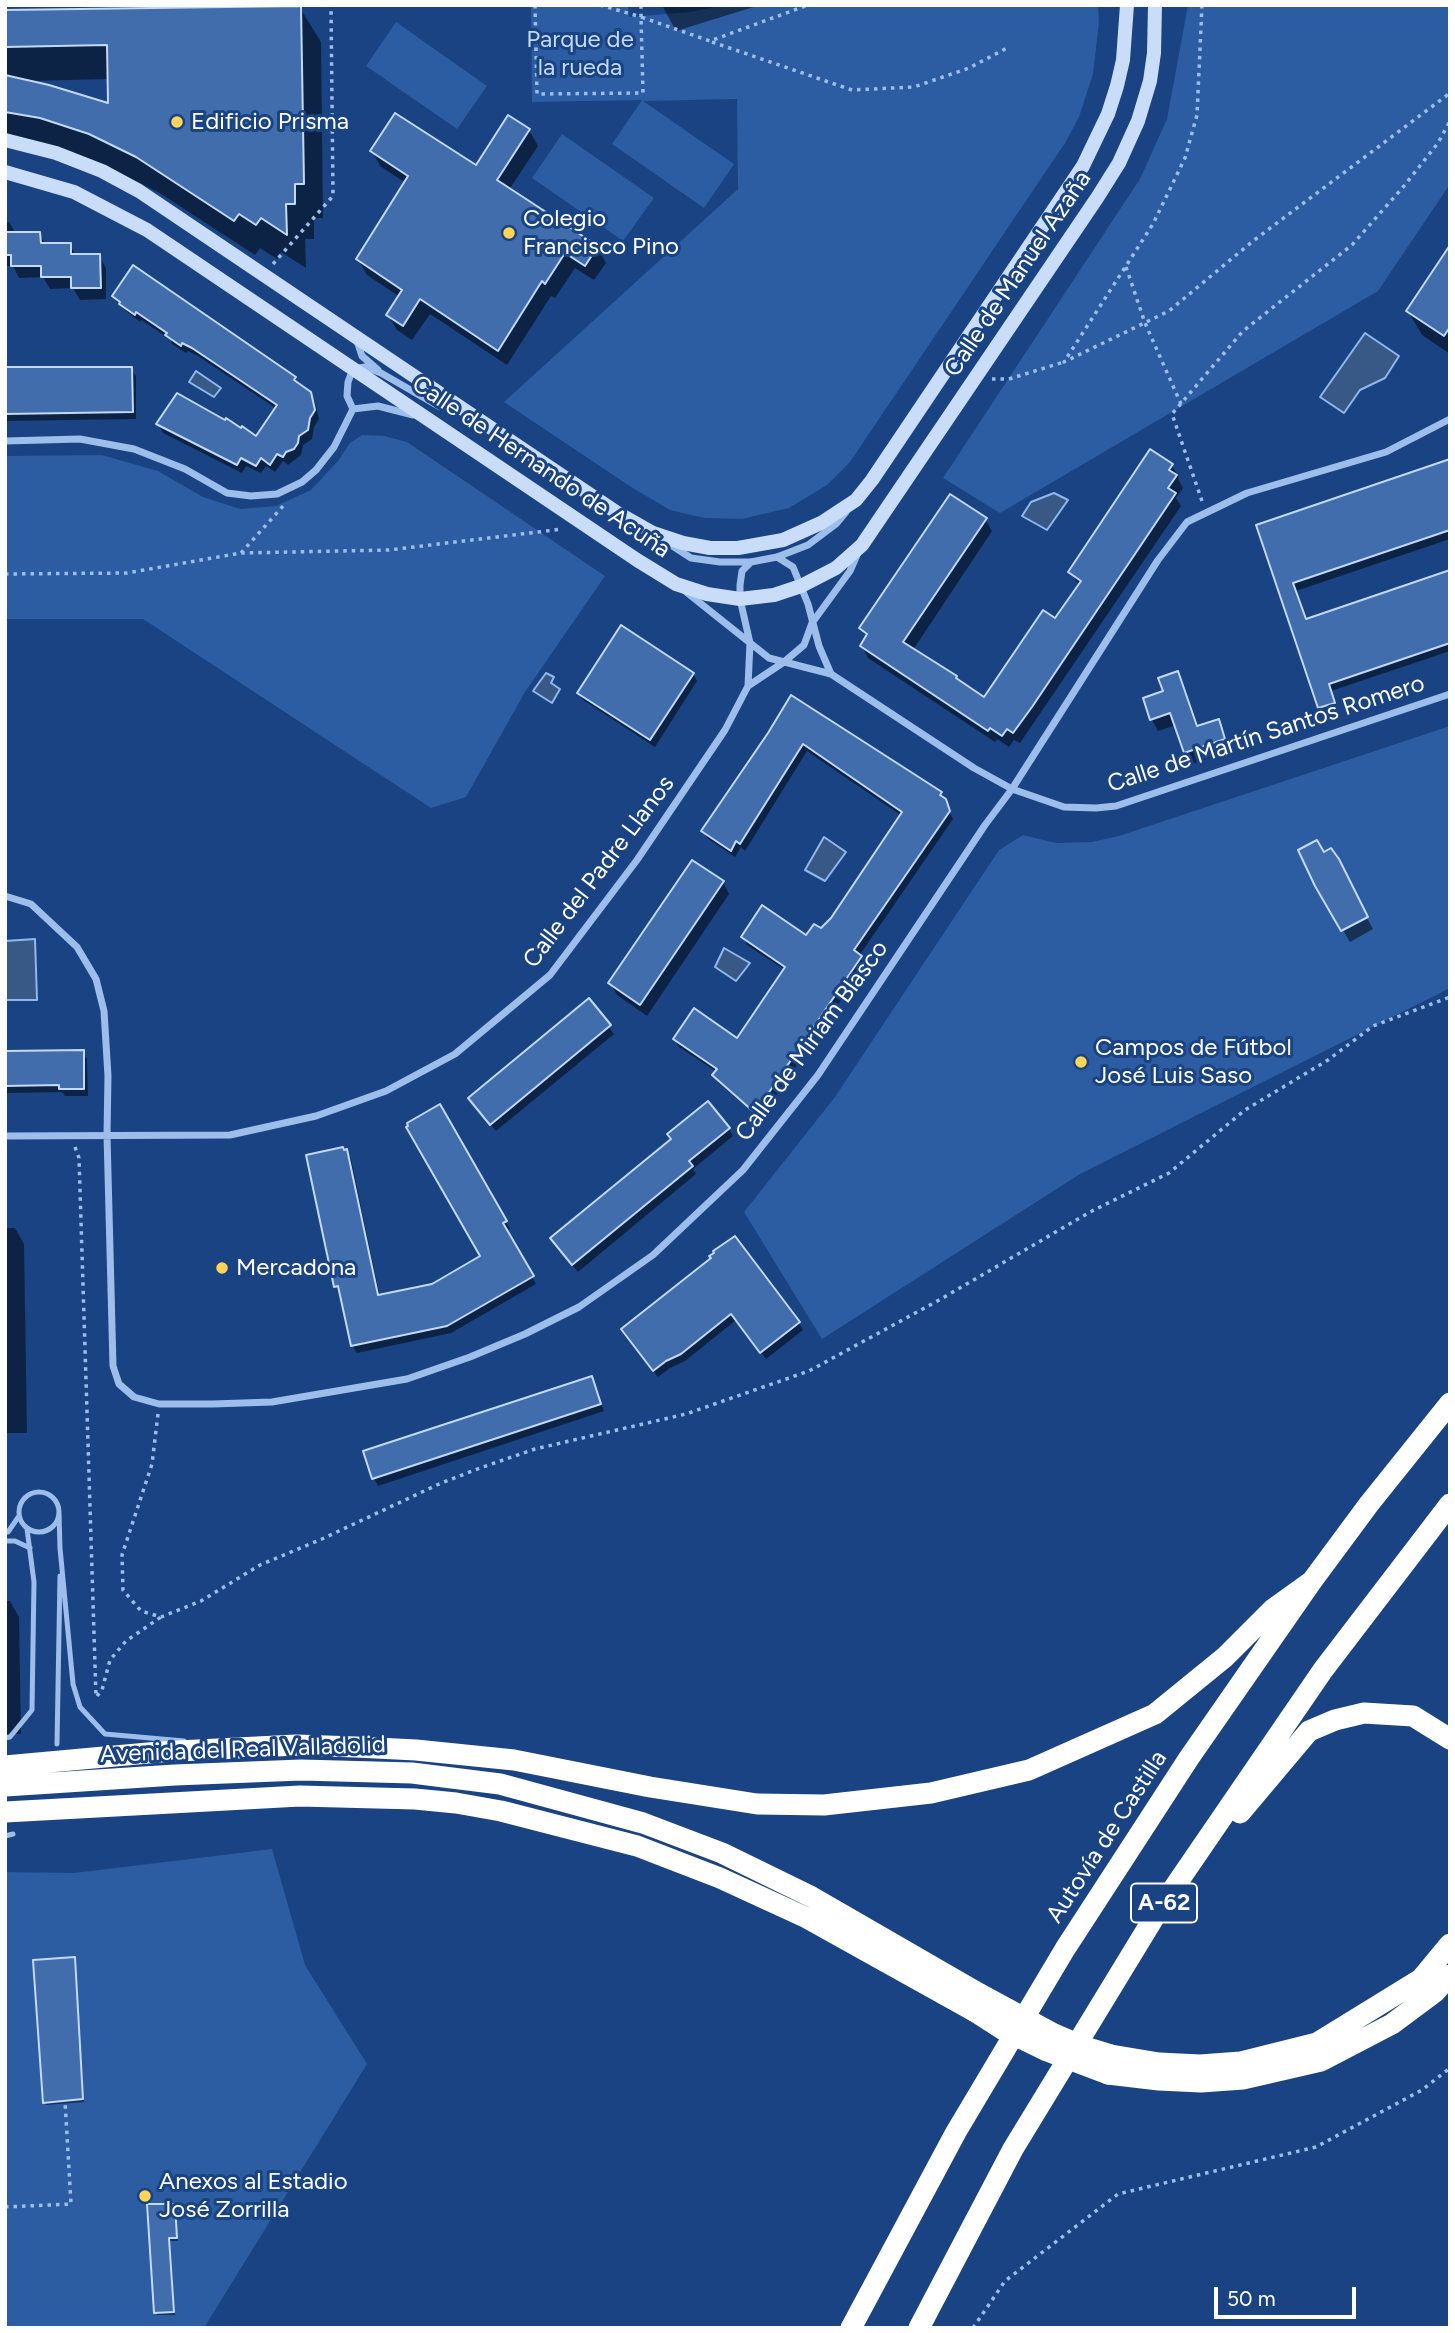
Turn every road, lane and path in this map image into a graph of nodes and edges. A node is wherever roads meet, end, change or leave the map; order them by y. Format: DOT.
graph roads {
  1 [pos="331,5"];
  2 [pos="535,5"];
  3 [pos="600,5"];
  4 [pos="641,5"];
  5 [pos="808,5"];
  6 [pos="1127,5"];
  7 [pos="1155,5"];
  8 [pos="1202,5"];
  9 [pos="642,17"];
  10 [pos="710,41"];
  11 [pos="1007,48"];
  12 [pos="1450,93"];
  13 [pos="1450,121"];
  14 [pos="5,139"];
  15 [pos="5,172"];
  16 [pos="1126,267"];
  17 [pos="266,276"];
  18 [pos="1145,323"];
  19 [pos="356,337"];
  20 [pos="1064,362"];
  21 [pos="353,369"];
  22 [pos="1009,379"];
  23 [pos="380,380"];
  24 [pos="1181,404"];
  25 [pos="378,406"];
  26 [pos="353,409"];
  27 [pos="463,410"];
  28 [pos="428,419"];
  29 [pos="1450,419"];
  30 [pos="5,441"];
  31 [pos="856,499"];
  32 [pos="288,500"];
  33 [pos="1207,512"];
  34 [pos="580,521"];
  35 [pos="653,533"];
  36 [pos="783,540"];
  37 [pos="862,545"];
  38 [pos="241,553"];
  39 [pos="777,557"];
  40 [pos="751,562"];
  41 [pos="5,574"];
  42 [pos="676,584"];
  43 [pos="802,586"];
  44 [pos="740,599"];
  45 [pos="812,623"];
  46 [pos="750,643"];
  47 [pos="784,662"];
  48 [pos="831,674"];
  49 [pos="748,686"];
  50 [pos="1450,694"];
  51 [pos="1012,789"];
  52 [pos="5,896"];
  53 [pos="1450,997"];
  54 [pos="71,1135"];
  55 [pos="107,1135"];
  56 [pos="5,1136"];
  57 [pos="1450,1403"];
  58 [pos="159,1404"];
  59 [pos="1450,1504"];
  60 [pos="60,1513"];
  61 [pos="19,1516"];
  62 [pos="27,1529"];
  63 [pos="5,1532"];
  64 [pos="5,1541"];
  65 [pos="30,1548"];
  66 [pos="60,1548"];
  67 [pos="1312,1581"];
  68 [pos="161,1617"];
  69 [pos="96,1697"];
  70 [pos="85,1712"];
  71 [pos="5,1738"];
  72 [pos="1450,1739"];
  73 [pos="187,1741"];
  74 [pos="201,1743"];
  75 [pos="57,1744"];
  76 [pos="296,1745"];
  77 [pos="5,1766"];
  78 [pos="5,1786"];
  79 [pos="5,1812"];
  80 [pos="13,1834"];
  81 [pos="5,1836"];
  82 [pos="1158,1911"];
  83 [pos="1450,1944"];
  84 [pos="1450,1975"];
  85 [pos="977,2002"];
  86 [pos="1110,2064"];
  87 [pos="1450,2068"];
  88 [pos="65,2101"];
  89 [pos="5,2207"];
  90 [pos="851,2328"];
  91 [pos="919,2328"];
  92 [pos="972,2328"];
  1 -- 17 [label="path"];
  2 -- 9 [label="path"];
  3 -- 9 [label="path"];
  4 -- 9 [label="path"];
  5 -- 10 [label="path"];
  6 -- 31 [label="street, Calle de Manuel Azaña"];
  7 -- 37 [label="street, Calle de Manuel Azaña"];
  8 -- 16 [label="path"];
  9 -- 10 [label="path"];
  10 -- 11 [label="path"];
  12 -- 18 [label="path"];
  13 -- 24 [label="path"];
  14 -- 17 [label="street, Calle de Hernando de Acuña"];
  15 -- 21 [label="street, Calle de Hernando de Acuña"];
  16 -- 18 [label="path"];
  16 -- 20 [label="path"];
  17 -- 19 [label="street, Calle de Hernando de Acuña"];
  18 -- 20 [label="path"];
  18 -- 24 [label="path"];
  19 -- 23 [label="street, Calle de Hernando de Acuña"];
  19 -- 27 [label="street, Calle de Hernando de Acuña"];
  20 -- 22 [label="path"];
  21 -- 23 [label="street, Calle de Hernando de Acuña"];
  21 -- 26 [label="street"];
  23 -- 25 [label="street, Calle de Hernando de Acuña"];
  23 -- 27 [label="street, Calle de Hernando de Acuña"];
  23 -- 28 [label="street, Calle de Hernando de Acuña"];
  24 -- 33 [label="path"];
  25 -- 26 [label="street"];
  25 -- 28 [label="street"];
  26 -- 30 [label="street"];
  27 -- 35 [label="street, Calle de Hernando de Acuña"];
  28 -- 34 [label="street, Calle de Hernando de Acuña"];
  29 -- 33 [label="street, Calle de Miriam Blasco"];
  31 -- 36 [label="street, Calle de Manuel Azaña"];
  31 -- 39 [label="street, Calle de Manuel Azaña"];
  32 -- 38 [label="path"];
  33 -- 51 [label="street, Calle de Miriam Blasco"];
  34 -- 38 [label="path"];
  34 -- 42 [label="street, Calle de Hernando de Acuña"];
  35 -- 36 [label="street, Calle de Hernando de Acuña"];
  35 -- 40 [label="street, Calle de Hernando de Acuña"];
  37 -- 43 [label="street, Calle de Manuel Azaña"];
  37 -- 45 [label="street, Calle de Manuel Azaña"];
  38 -- 41 [label="path"];
  39 -- 40 [label="street, Calle de Hernando de Acuña"];
  39 -- 43 [label="street"];
  40 -- 44 [label="street"];
  42 -- 44 [label="street, Calle de Hernando de Acuña"];
  42 -- 46 [label="street, Calle de Hernando de Acuña"];
  43 -- 44 [label="street, Calle de Hernando de Acuña"];
  43 -- 45 [label="street"];
  44 -- 46 [label="street"];
  45 -- 47 [label="street, Calle de Manuel Azaña"];
  45 -- 48 [label="street"];
  46 -- 47 [label="street, Calle de Hernando de Acuña"];
  46 -- 49 [label="street, Calle del Padre Llanos"];
  47 -- 48 [label="street, Calle de Hernando de Acuña"];
  47 -- 49 [label="street, Calle del Padre Llanos"];
  48 -- 51 [label="street, Calle de Hernando de Acuña"];
  49 -- 55 [label="street, Calle del Padre Llanos"];
  50 -- 51 [label="street, Calle de Martín Santos Romero"];
  51 -- 58 [label="street, Calle de Miriam Blasco"];
  52 -- 55 [label="street, Calle de Miriam Blasco"];
  53 -- 68 [label="path"];
  54 -- 55 [label="street, Calle del Padre Llanos"];
  54 -- 56 [label="street, Calle del Padre Llanos"];
  54 -- 69 [label="path"];
  55 -- 58 [label="street, Calle de Miriam Blasco"];
  57 -- 67 [label="highway, Autovía de Castilla / A-62"];
  58 -- 68 [label="path"];
  59 -- 82 [label="highway, A-62"];
  60 -- 61 [label="lane"];
  60 -- 62 [label="lane"];
  60 -- 66 [label="lane"];
  61 -- 62 [label="lane"];
  61 -- 63 [label="lane"];
  62 -- 65 [label="lane"];
  64 -- 65 [label="lane"];
  65 -- 71 [label="lane"];
  66 -- 70 [label="lane"];
  66 -- 75 [label="lane"];
  67 -- 76 [label="highway"];
  67 -- 90 [label="highway, Autovía de Castilla / A-62"];
  68 -- 69 [label="path"];
  69 -- 70 [label="path"];
  70 -- 73 [label="lane"];
  72 -- 82 [label="highway"];
  74 -- 76 [label="lane"];
  76 -- 77 [label="highway"];
  78 -- 85 [label="highway, Avenida del Real Valladolid"];
  79 -- 85 [label="highway, Avenida del Real Valladolid"];
  80 -- 81 [label="lane"];
  82 -- 91 [label="highway, A-62"];
  83 -- 86 [label="highway"];
  84 -- 86 [label="highway"];
  85 -- 86 [label="highway, bridge"];
  87 -- 92 [label="path"];
  88 -- 89 [label="path"];
}
